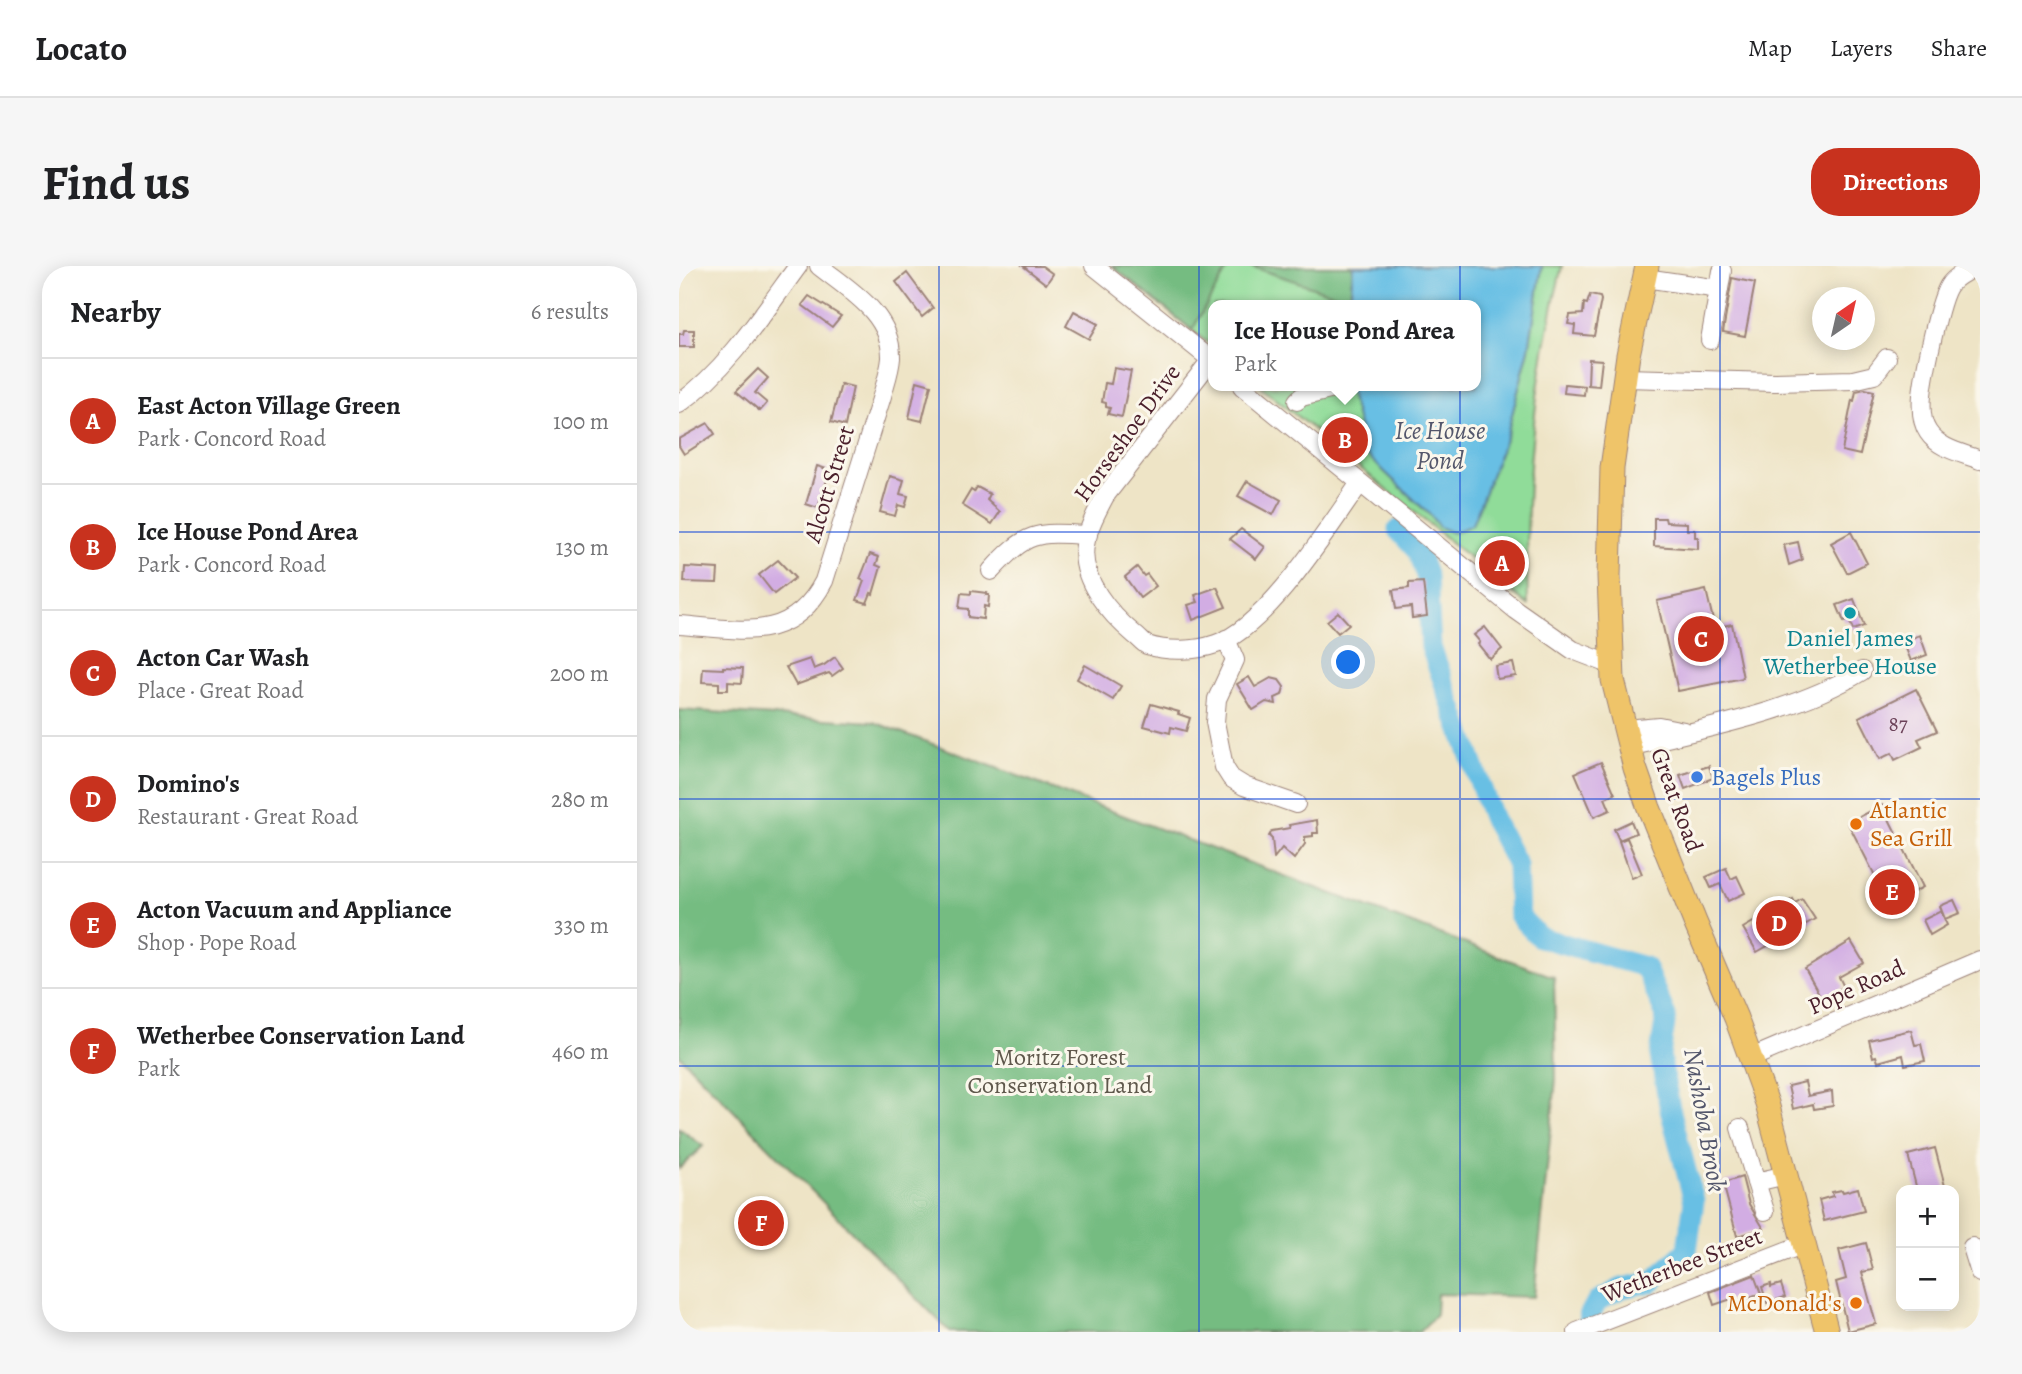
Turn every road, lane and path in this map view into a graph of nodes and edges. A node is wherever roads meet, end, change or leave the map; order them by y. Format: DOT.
graph roads {
  1 [pos="798,266"];
  2 [pos="819,266"];
  3 [pos="1094,266"];
  4 [pos="1977,266"];
  5 [pos="1646,272"];
  6 [pos="1710,340"];
  7 [pos="1208,358"];
  8 [pos="1887,358"];
  9 [pos="1208,366"];
  10 [pos="1624,378"];
  11 [pos="1248,391"];
  12 [pos="1326,391"];
  13 [pos="682,398"];
  14 [pos="1297,401"];
  15 [pos="1980,460"];
  16 [pos="1360,483"];
  17 [pos="1088,535"];
  18 [pos="991,571"];
  19 [pos="679,625"];
  20 [pos="1226,639"];
  21 [pos="1612,665"];
  22 [pos="1862,671"];
  23 [pos="1627,738"];
  24 [pos="1296,804"];
  25 [pos="1980,960"];
  26 [pos="1751,1058"];
  27 [pos="1740,1128"];
  28 [pos="1786,1175"];
  29 [pos="1756,1182"];
  30 [pos="1765,1211"];
  31 [pos="1804,1244"];
  32 [pos="1972,1247"];
  33 [pos="1980,1273"];
  34 [pos="1577,1332"];
  35 [pos="1827,1332"];
  1 -- 13 [label="street"];
  2 -- 19 [label="street, Alcott Street"];
  3 -- 7 [label="street"];
  4 -- 15 [label="street"];
  5 -- 6 [label="street"];
  5 -- 10 [label="main road, Great Road"];
  8 -- 10 [label="street"];
  9 -- 17 [label="street, Horseshoe Drive"];
  10 -- 21 [label="main road, Great Road"];
  11 -- 16 [label="street"];
  12 -- 14 [label="street"];
  16 -- 20 [label="street, Horseshoe Drive"];
  16 -- 21 [label="street"];
  17 -- 18 [label="street"];
  17 -- 20 [label="street, Horseshoe Drive"];
  20 -- 24 [label="street"];
  21 -- 23 [label="main road, Great Road"];
  22 -- 23 [label="street"];
  23 -- 26 [label="main road, Great Road"];
  25 -- 26 [label="street, Pope Road"];
  26 -- 28 [label="main road, Great Road"];
  27 -- 29 [label="street"];
  28 -- 29 [label="street"];
  28 -- 31 [label="main road, Great Road"];
  29 -- 30 [label="street"];
  31 -- 34 [label="street, Wetherbee Street"];
  31 -- 35 [label="main road, Great Road"];
  32 -- 33 [label="street"];
}
